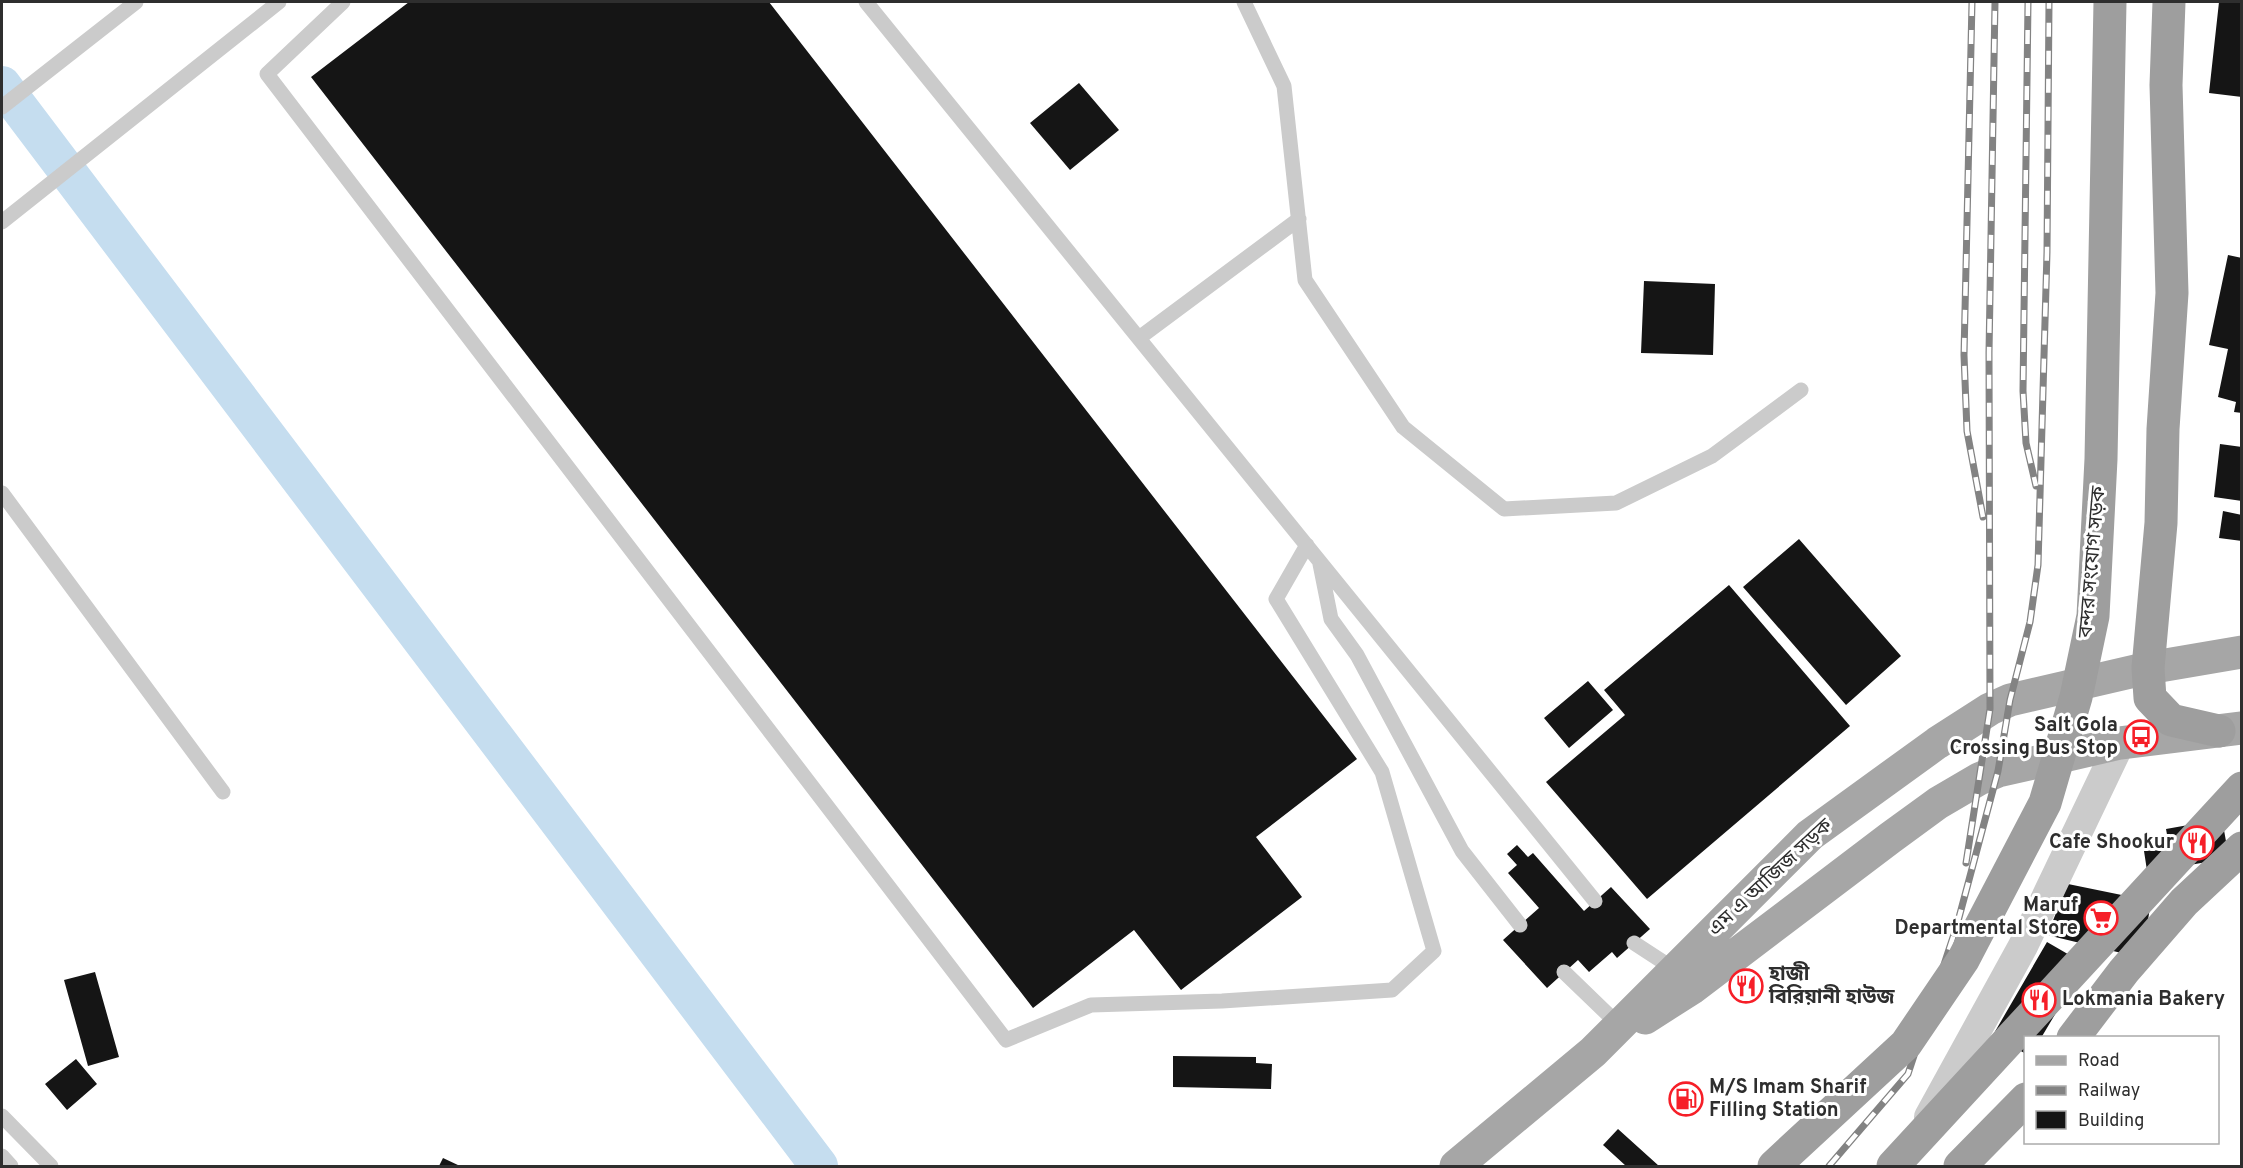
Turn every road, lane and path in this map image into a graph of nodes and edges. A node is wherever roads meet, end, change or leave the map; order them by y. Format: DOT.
graph roads {
  1 [pos="136,2"];
  2 [pos="279,2"];
  3 [pos="343,2"];
  4 [pos="866,2"];
  5 [pos="1244,2"];
  6 [pos="2110,2"];
  7 [pos="2169,2"];
  8 [pos="2,107"];
  9 [pos="1299,219"];
  10 [pos="2,222"];
  11 [pos="1139,338"];
  12 [pos="1801,390"];
  13 [pos="2,493"];
  14 [pos="1307,545"];
  15 [pos="1320,561"];
  16 [pos="2241,652"];
  17 [pos="2148,668"];
  18 [pos="2230,729"];
  19 [pos="2120,743"];
  20 [pos="2241,788"];
  21 [pos="223,792"];
  22 [pos="2241,848"];
  23 [pos="1595,901"];
  24 [pos="1520,925"];
  25 [pos="1634,943"];
  26 [pos="1564,972"];
  27 [pos="1683,979"];
  28 [pos="1623,1028"];
  29 [pos="2075,1036"];
  30 [pos="2024,1100"];
  31 [pos="2,1116"];
  32 [pos="2,1156"];
  33 [pos="11,1167"];
  34 [pos="51,1167"];
  35 [pos="1456,1167"];
  36 [pos="1774,1167"];
  37 [pos="1893,1167"];
  38 [pos="1902,1167"];
  39 [pos="1960,1167"];
  1 -- 8 [label="lane"];
  2 -- 10 [label="lane"];
  3 -- 14 [label="lane"];
  4 -- 11 [label="lane"];
  5 -- 9 [label="lane"];
  6 -- 36 [label="highway, বন্দর সংযোগ সড়ক, bridge"];
  7 -- 17 [label="highway"];
  9 -- 11 [label="lane"];
  9 -- 12 [label="lane"];
  11 -- 14 [label="lane"];
  13 -- 21 [label="lane"];
  14 -- 15 [label="lane"];
  15 -- 23 [label="lane"];
  15 -- 24 [label="lane"];
  16 -- 17 [label="main road, এম এ আজিজ সড়ক"];
  17 -- 18 [label="highway"];
  17 -- 27 [label="main road, এম এ আজিজ সড়ক"];
  18 -- 19 [label="main road, এম এ আজিজ সড়ক"];
  19 -- 27 [label="main road, এম এ আজিজ সড়ক"];
  19 -- 38 [label="street"];
  20 -- 37 [label="highway, bridge"];
  22 -- 29 [label="highway"];
  25 -- 27 [label="lane"];
  26 -- 28 [label="lane"];
  27 -- 28 [label="main road, এম এ আজিজ সড়ক"];
  28 -- 35 [label="main road, এম এ আজিজ সড়ক"];
  30 -- 39 [label="highway"];
  31 -- 34 [label="lane"];
  32 -- 33 [label="lane"];
}
